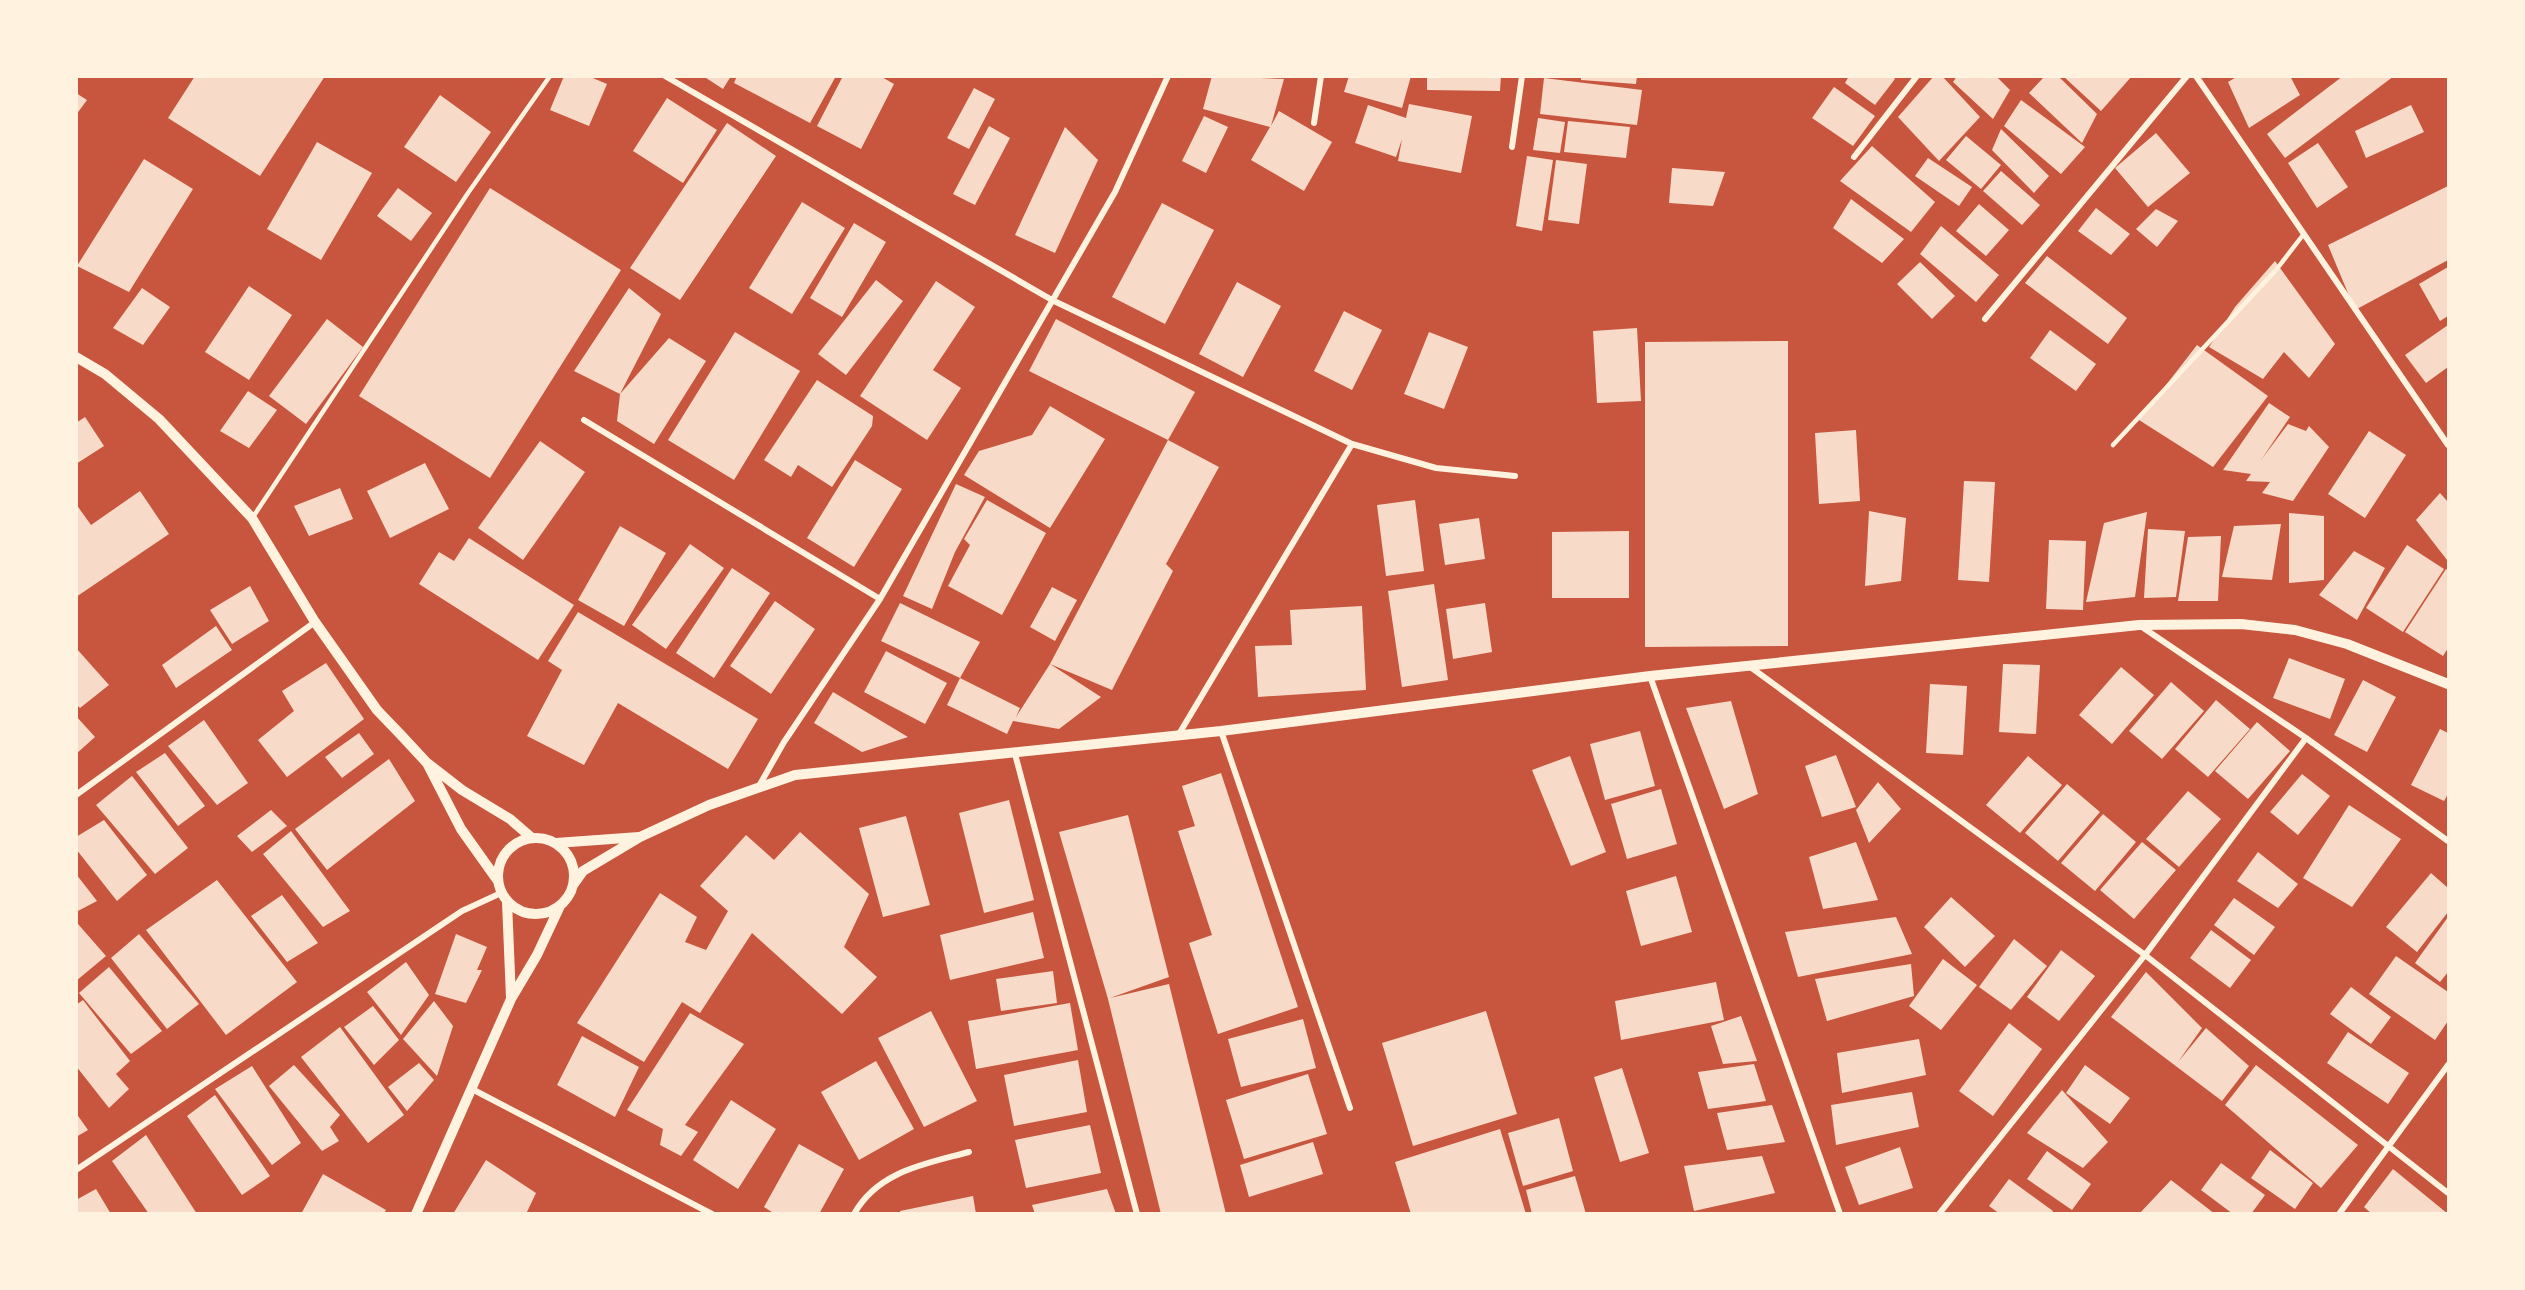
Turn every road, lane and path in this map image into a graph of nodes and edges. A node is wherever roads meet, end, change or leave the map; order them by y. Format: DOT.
graph roads {
  1 [pos="550,76"];
  2 [pos="665,76"];
  3 [pos="1168,76"];
  4 [pos="1321,76"];
  5 [pos="1522,76"];
  6 [pos="1917,76"];
  7 [pos="2187,76"];
  8 [pos="2196,76"];
  9 [pos="1314,123"];
  10 [pos="1512,147"];
  11 [pos="1854,157"];
  12 [pos="2302,234"];
  13 [pos="1052,300"];
  14 [pos="1985,319"];
  15 [pos="76,357"];
  16 [pos="584,420"];
  17 [pos="1352,444"];
  18 [pos="2113,445"];
  19 [pos="2448,445"];
  20 [pos="1515,476"];
  21 [pos="252,518"];
  22 [pos="880,599"];
  23 [pos="315,622"];
  24 [pos="2139,625"];
  25 [pos="1749,666"];
  26 [pos="1650,676"];
  27 [pos="2448,684"];
  28 [pos="1221,731"];
  29 [pos="1179,734"];
  30 [pos="2306,738"];
  31 [pos="1016,754"];
  32 [pos="426,762"];
  33 [pos="759,786"];
  34 [pos="76,795"];
  35 [pos="640,837"];
  36 [pos="532,838"];
  37 [pos="555,842"];
  38 [pos="2448,842"];
  39 [pos="498,881"];
  40 [pos="573,885"];
  41 [pos="504,897"];
  42 [pos="560,906"];
  43 [pos="2145,955"];
  44 [pos="511,999"];
  45 [pos="2448,1065"];
  46 [pos="470,1087"];
  47 [pos="1350,1107"];
  48 [pos="2389,1144"];
  49 [pos="969,1152"];
  50 [pos="76,1170"];
  51 [pos="2448,1193"];
  52 [pos="416,1214"];
  53 [pos="712,1214"];
  54 [pos="854,1214"];
  55 [pos="1137,1214"];
  56 [pos="1840,1214"];
  57 [pos="1939,1214"];
  58 [pos="2339,1214"];
  1 -- 21 [label="lane"];
  2 -- 13 [label="street"];
  3 -- 13 [label="street"];
  4 -- 9 [label="street"];
  5 -- 10 [label="street"];
  6 -- 11 [label="street"];
  7 -- 14 [label="street"];
  8 -- 12 [label="street"];
  12 -- 18 [label="lane"];
  12 -- 19 [label="street"];
  13 -- 17 [label="street"];
  13 -- 22 [label="street"];
  15 -- 21 [label="street"];
  16 -- 22 [label="street"];
  17 -- 20 [label="street"];
  17 -- 29 [label="street"];
  21 -- 23 [label="street"];
  22 -- 33 [label="street"];
  23 -- 32 [label="street"];
  23 -- 34 [label="street"];
  24 -- 25 [label="street"];
  24 -- 27 [label="street"];
  24 -- 30 [label="street"];
  25 -- 26 [label="street"];
  25 -- 43 [label="street"];
  26 -- 28 [label="street"];
  26 -- 56 [label="street"];
  28 -- 29 [label="street"];
  28 -- 47 [label="street"];
  29 -- 31 [label="street"];
  30 -- 38 [label="street"];
  30 -- 43 [label="street"];
  31 -- 33 [label="street"];
  31 -- 55 [label="street"];
  32 -- 36 [label="street"];
  32 -- 39 [label="street"];
  33 -- 35 [label="street"];
  35 -- 37 [label="street"];
  35 -- 40 [label="street"];
  36 -- 37 [label="street"];
  36 -- 39 [label="street"];
  37 -- 40 [label="street"];
  39 -- 41 [label="street"];
  40 -- 42 [label="street"];
  41 -- 42 [label="street"];
  41 -- 44 [label="street"];
  41 -- 50 [label="street"];
  42 -- 44 [label="street"];
  43 -- 48 [label="street"];
  43 -- 57 [label="street"];
  44 -- 46 [label="street"];
  45 -- 48 [label="street"];
  46 -- 52 [label="street"];
  46 -- 53 [label="street"];
  48 -- 51 [label="street"];
  48 -- 58 [label="street"];
  49 -- 54 [label="street"];
}
